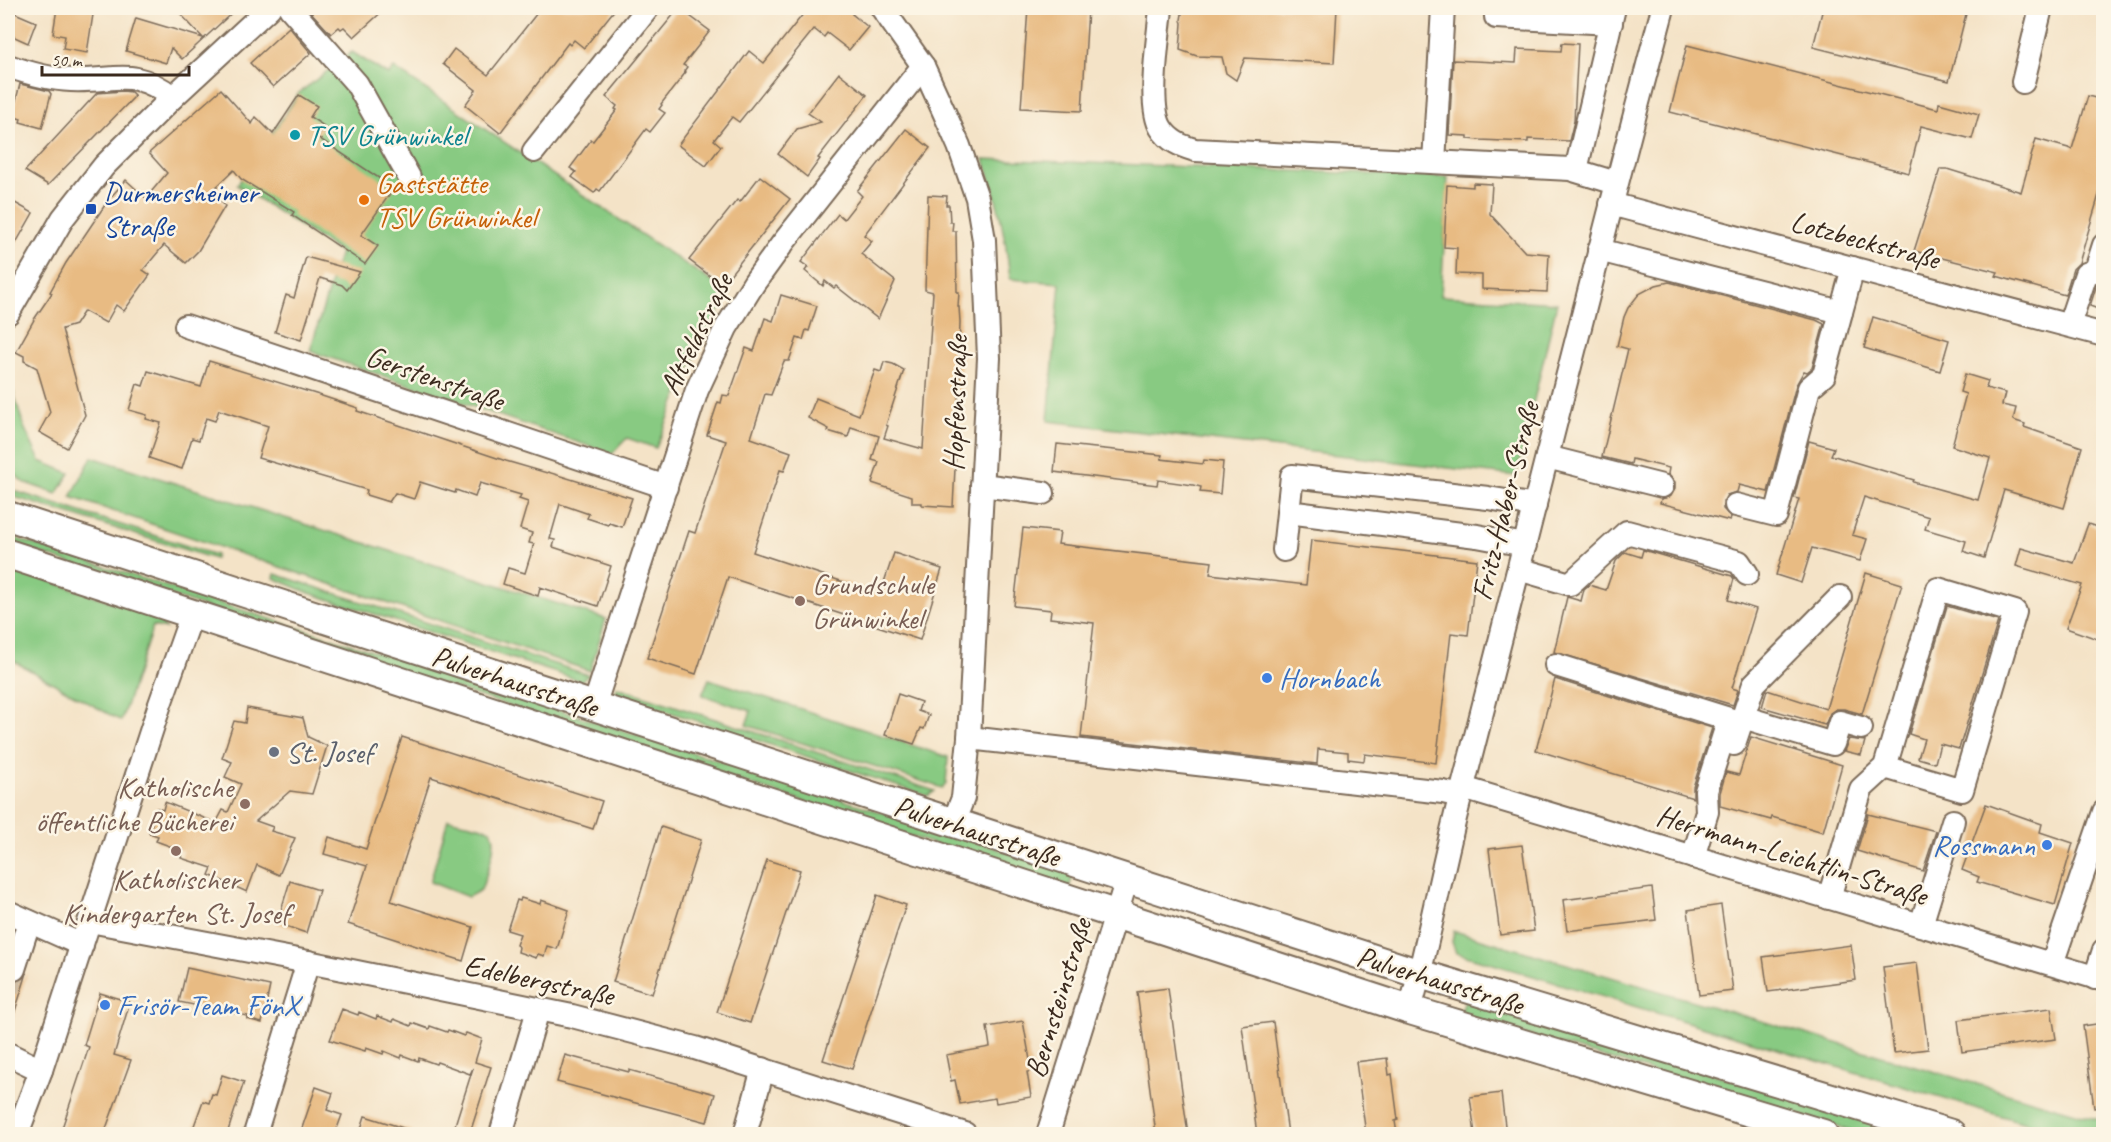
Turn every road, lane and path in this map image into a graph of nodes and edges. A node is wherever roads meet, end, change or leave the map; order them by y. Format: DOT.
graph roads {
  1 [pos="269,8"];
  2 [pos="290,8"];
  3 [pos="648,8"];
  4 [pos="882,8"];
  5 [pos="1161,8"];
  6 [pos="1443,8"];
  7 [pos="1496,8"];
  8 [pos="1663,8"];
  9 [pos="2041,8"];
  10 [pos="1613,15"];
  11 [pos="8,66"];
  12 [pos="923,66"];
  13 [pos="2023,82"];
  14 [pos="173,97"];
  15 [pos="534,151"];
  16 [pos="1434,162"];
  17 [pos="1576,170"];
  18 [pos="409,177"];
  19 [pos="1613,193"];
  20 [pos="2103,245"];
  21 [pos="1599,250"];
  22 [pos="1853,268"];
  23 [pos="2100,271"];
  24 [pos="1841,312"];
  25 [pos="8,313"];
  26 [pos="2069,325"];
  27 [pos="186,326"];
  28 [pos="2103,334"];
  29 [pos="1547,457"];
  30 [pos="982,485"];
  31 [pos="1662,486"];
  32 [pos="666,487"];
  33 [pos="1043,493"];
  34 [pos="8,500"];
  35 [pos="1736,505"];
  36 [pos="1534,506"];
  37 [pos="1288,512"];
  38 [pos="8,516"];
  39 [pos="1525,546"];
  40 [pos="1284,550"];
  41 [pos="116,551"];
  42 [pos="8,555"];
  43 [pos="1519,569"];
  44 [pos="1747,574"];
  45 [pos="1840,597"];
  46 [pos="192,614"];
  47 [pos="1556,665"];
  48 [pos="594,706"];
  49 [pos="1743,717"];
  50 [pos="1861,728"];
  51 [pos="969,738"];
  52 [pos="1885,767"];
  53 [pos="1462,792"];
  54 [pos="1707,812"];
  55 [pos="2103,812"];
  56 [pos="1953,821"];
  57 [pos="953,823"];
  58 [pos="1693,857"];
  59 [pos="1127,879"];
  60 [pos="1829,898"];
  61 [pos="8,912"];
  62 [pos="1115,914"];
  63 [pos="90,921"];
  64 [pos="29,922"];
  65 [pos="1921,925"];
  66 [pos="82,945"];
  67 [pos="2103,950"];
  68 [pos="308,962"];
  69 [pos="2052,964"];
  70 [pos="15,969"];
  71 [pos="1420,974"];
  72 [pos="2099,979"];
  73 [pos="538,1010"];
  74 [pos="1410,1010"];
  75 [pos="8,1054"];
  76 [pos="763,1069"];
  77 [pos="40,1070"];
  78 [pos="17,1134"];
  79 [pos="255,1134"];
  80 [pos="501,1134"];
  81 [pos="745,1134"];
  82 [pos="965,1134"];
  83 [pos="1048,1134"];
  84 [pos="1823,1134"];
  85 [pos="1951,1134"];
  1 -- 14 [label="street"];
  2 -- 18 [label="street"];
  3 -- 15 [label="street"];
  4 -- 12 [label="street, Hopfenstraße"];
  5 -- 16 [label="street, Lotzbeckstraße"];
  6 -- 16 [label="street"];
  7 -- 10 [label="street"];
  8 -- 19 [label="street, Fritz-Haber-Straße"];
  9 -- 13 [label="street"];
  10 -- 17 [label="street"];
  11 -- 14 [label="street"];
  12 -- 30 [label="street, Hopfenstraße"];
  12 -- 32 [label="street, Altfeldstraße"];
  14 -- 25 [label="street"];
  16 -- 17 [label="street, Lotzbeckstraße"];
  17 -- 19 [label="street, Lotzbeckstraße"];
  19 -- 21 [label="street, Fritz-Haber-Straße"];
  19 -- 22 [label="street, Lotzbeckstraße"];
  20 -- 23 [label="street"];
  21 -- 24 [label="street"];
  21 -- 29 [label="street, Fritz-Haber-Straße"];
  22 -- 24 [label="street"];
  22 -- 26 [label="street, Lotzbeckstraße"];
  23 -- 26 [label="street"];
  24 -- 35 [label="street"];
  26 -- 28 [label="street, Lotzbeckstraße"];
  27 -- 32 [label="street, Gerstenstraße"];
  29 -- 31 [label="street"];
  29 -- 36 [label="street, Fritz-Haber-Straße"];
  30 -- 33 [label="street"];
  30 -- 51 [label="street, Hopfenstraße"];
  32 -- 48 [label="street, Altfeldstraße"];
  34 -- 41 [label="main road"];
  36 -- 37 [label="street"];
  36 -- 39 [label="street, Fritz-Haber-Straße"];
  37 -- 39 [label="street"];
  37 -- 40 [label="street"];
  38 -- 41 [label="main road, Pulverhausstraße"];
  39 -- 43 [label="street, Fritz-Haber-Straße"];
  41 -- 48 [label="main road, Pulverhausstraße"];
  42 -- 46 [label="main road, Pulverhausstraße"];
  43 -- 44 [label="street"];
  43 -- 53 [label="street, Fritz-Haber-Straße"];
  45 -- 49 [label="street"];
  46 -- 62 [label="main road, Pulverhausstraße"];
  46 -- 63 [label="street"];
  47 -- 54 [label="street"];
  48 -- 57 [label="main road, Pulverhausstraße"];
  49 -- 50 [label="street"];
  49 -- 54 [label="street"];
  51 -- 53 [label="street, Herrmann-Leichtlin-Straße"];
  51 -- 57 [label="street, Hopfenstraße"];
  52 -- 52 [label="street"];
  52 -- 60 [label="street"];
  53 -- 58 [label="street, Herrmann-Leichtlin-Straße"];
  53 -- 71 [label="street, Fritz-Haber-Straße"];
  54 -- 58 [label="street"];
  55 -- 69 [label="street"];
  56 -- 65 [label="street"];
  57 -- 59 [label="main road, Pulverhausstraße"];
  58 -- 60 [label="street, Herrmann-Leichtlin-Straße"];
  59 -- 62 [label="street, Bernsteinstraße"];
  59 -- 71 [label="main road, Pulverhausstraße"];
  60 -- 65 [label="street, Herrmann-Leichtlin-Straße"];
  61 -- 64 [label="street"];
  62 -- 74 [label="main road, Pulverhausstraße"];
  62 -- 83 [label="street, Bernsteinstraße"];
  63 -- 66 [label="street"];
  63 -- 68 [label="street, Edelbergstraße"];
  64 -- 66 [label="street"];
  64 -- 70 [label="street"];
  65 -- 69 [label="street, Herrmann-Leichtlin-Straße"];
  66 -- 77 [label="street"];
  67 -- 72 [label="street"];
  68 -- 73 [label="street, Edelbergstraße"];
  68 -- 79 [label="street"];
  69 -- 72 [label="street, Herrmann-Leichtlin-Straße"];
  71 -- 74 [label="street, Fritz-Haber-Straße"];
  71 -- 85 [label="main road, Pulverhausstraße"];
  73 -- 76 [label="street, Edelbergstraße"];
  73 -- 80 [label="street"];
  74 -- 84 [label="main road, Pulverhausstraße"];
  75 -- 77 [label="street"];
  76 -- 81 [label="street"];
  76 -- 82 [label="street, Edelbergstraße"];
  77 -- 78 [label="street"];
}
